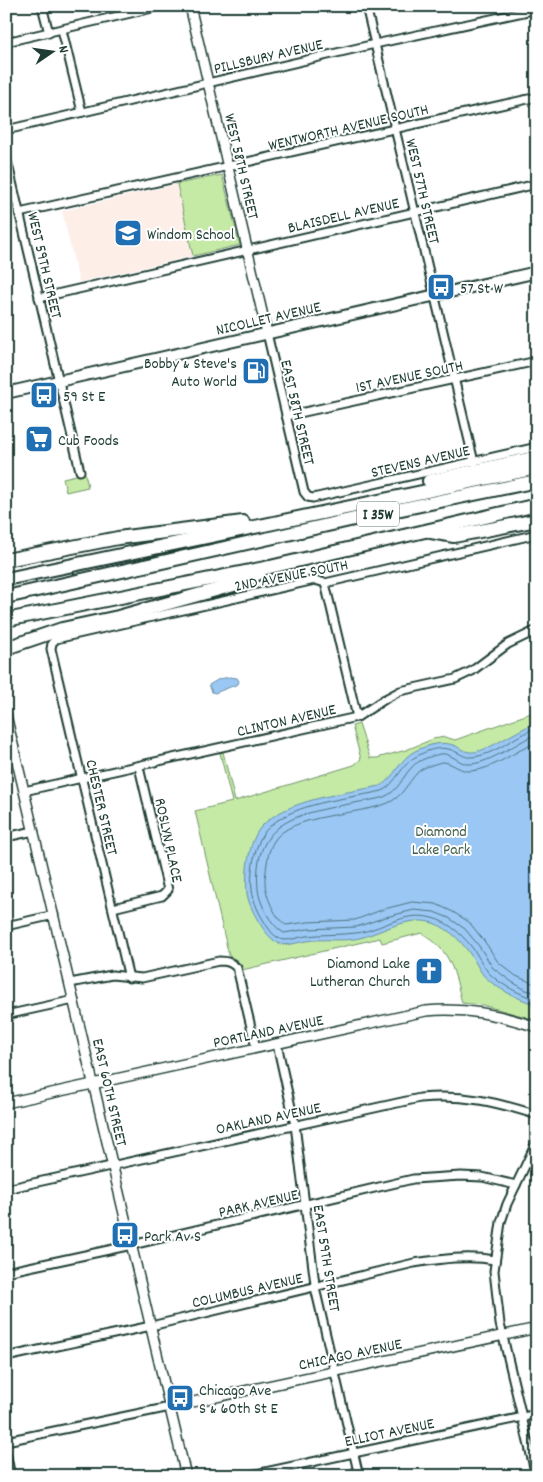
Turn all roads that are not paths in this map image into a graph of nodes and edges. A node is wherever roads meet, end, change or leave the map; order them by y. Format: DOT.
graph roads {
  1 [pos="42,6"];
  2 [pos="161,6"];
  3 [pos="190,6"];
  4 [pos="366,6"];
  5 [pos="537,9"];
  6 [pos="62,30"];
  7 [pos="49,33"];
  8 [pos="6,42"];
  9 [pos="375,44"];
  10 [pos="208,83"];
  11 [pos="537,97"];
  12 [pos="82,112"];
  13 [pos="6,130"];
  14 [pos="395,130"];
  15 [pos="6,156"];
  16 [pos="228,167"];
  17 [pos="537,184"];
  18 [pos="415,212"];
  19 [pos="20,213"];
  20 [pos="247,250"];
  21 [pos="537,272"];
  22 [pos="435,295"];
  23 [pos="39,298"];
  24 [pos="267,333"];
  25 [pos="537,361"];
  26 [pos="454,379"];
  27 [pos="59,381"];
  28 [pos="6,393"];
  29 [pos="286,416"];
  30 [pos="537,447"];
  31 [pos="537,457"];
  32 [pos="474,462"];
  33 [pos="537,468"];
  34 [pos="80,471"];
  35 [pos="537,481"];
  36 [pos="308,497"];
  37 [pos="537,505"];
  38 [pos="347,508"];
  39 [pos="537,520"];
  40 [pos="280,522"];
  41 [pos="426,531"];
  42 [pos="537,534"];
  43 [pos="6,560"];
  44 [pos="270,567"];
  45 [pos="6,579"];
  46 [pos="325,583"];
  47 [pos="6,597"];
  48 [pos="6,620"];
  49 [pos="537,630"];
  50 [pos="52,643"];
  51 [pos="6,648"];
  52 [pos="6,715"];
  53 [pos="357,717"];
  54 [pos="10,748"];
  55 [pos="139,767"];
  56 [pos="82,779"];
  57 [pos="24,791"];
  58 [pos="34,831"];
  59 [pos="6,837"];
  60 [pos="113,908"];
  61 [pos="54,915"];
  62 [pos="6,926"];
  63 [pos="129,978"];
  64 [pos="70,983"];
  65 [pos="74,1000"];
  66 [pos="6,1015"];
  67 [pos="537,1027"];
  68 [pos="276,1044"];
  69 [pos="256,1048"];
  70 [pos="94,1084"];
  71 [pos="6,1103"];
  72 [pos="537,1115"];
  73 [pos="295,1125"];
  74 [pos="537,1141"];
  75 [pos="113,1165"];
  76 [pos="516,1185"];
  77 [pos="6,1189"];
  78 [pos="305,1205"];
  79 [pos="132,1246"];
  80 [pos="495,1260"];
  81 [pos="6,1272"];
  82 [pos="316,1287"];
  83 [pos="151,1326"];
  84 [pos="537,1328"];
  85 [pos="502,1336"];
  86 [pos="6,1357"];
  87 [pos="335,1372"];
  88 [pos="170,1407"];
  89 [pos="537,1414"];
  90 [pos="522,1417"];
  91 [pos="6,1441"];
  92 [pos="6,1452"];
  93 [pos="354,1453"];
  94 [pos="11,1476"];
  95 [pos="186,1476"];
  96 [pos="246,1476"];
  97 [pos="359,1476"];
  98 [pos="536,1476"];
  1 -- 7 [label="street"];
  2 -- 6 [label="street"];
  3 -- 10 [label="street, WEST 58TH STREET"];
  4 -- 9 [label="street, WEST 57TH STREET"];
  5 -- 9 [label="street, PILLSBURY AVENUE"];
  6 -- 7 [label="street"];
  6 -- 12 [label="street"];
  7 -- 8 [label="street"];
  9 -- 10 [label="street, PILLSBURY AVENUE"];
  9 -- 14 [label="street, WEST 57TH STREET"];
  10 -- 12 [label="street, PILLSBURY AVENUE"];
  10 -- 16 [label="street, WEST 58TH STREET"];
  11 -- 14 [label="street, WENTWORTH AVENUE SOUTH"];
  12 -- 13 [label="street, PILLSBURY AVENUE"];
  14 -- 16 [label="street, WENTWORTH AVENUE SOUTH"];
  14 -- 18 [label="street, WEST 57TH STREET"];
  15 -- 19 [label="street, WEST 59TH STREET"];
  16 -- 19 [label="street, WENTWORTH AVENUE SOUTH"];
  16 -- 20 [label="street, WEST 58TH STREET"];
  17 -- 18 [label="street, BLAISDELL AVENUE"];
  18 -- 20 [label="street, BLAISDELL AVENUE"];
  18 -- 22 [label="street, WEST 57TH STREET"];
  19 -- 23 [label="street, WEST 59TH STREET"];
  20 -- 23 [label="street, BLAISDELL AVENUE"];
  20 -- 24 [label="street, WEST 58TH STREET"];
  21 -- 22 [label="main road, NICOLLET AVENUE"];
  22 -- 24 [label="main road, NICOLLET AVENUE"];
  22 -- 26 [label="street, WEST 57TH STREET"];
  23 -- 27 [label="street, WEST 59TH STREET"];
  24 -- 27 [label="main road, NICOLLET AVENUE"];
  24 -- 29 [label="street, EAST 58TH STREET"];
  25 -- 26 [label="street, 1ST AVENUE SOUTH"];
  26 -- 29 [label="street, 1ST AVENUE SOUTH"];
  26 -- 32 [label="street, WEST 57TH STREET"];
  27 -- 28 [label="main road, NICOLLET AVENUE"];
  27 -- 34 [label="street"];
  29 -- 36 [label="street, EAST 58TH STREET"];
  30 -- 32 [label="street, STEVENS AVENUE"];
  31 -- 38 [label="highway"];
  32 -- 36 [label="street, STEVENS AVENUE"];
  33 -- 38 [label="highway"];
  35 -- 47 [label="highway, I 35W"];
  37 -- 41 [label="highway, I 35W"];
  38 -- 40 [label="highway"];
  39 -- 41 [label="highway"];
  40 -- 43 [label="highway"];
  40 -- 45 [label="highway"];
  41 -- 44 [label="highway, I 35W"];
  42 -- 46 [label="street, 2ND AVENUE SOUTH"];
  44 -- 48 [label="highway, I 35W"];
  44 -- 51 [label="highway"];
  46 -- 50 [label="street, 2ND AVENUE SOUTH"];
  46 -- 53 [label="street"];
  49 -- 53 [label="street, CLINTON AVENUE"];
  50 -- 56 [label="street, CHESTER STREET"];
  52 -- 54 [label="street, EAST 60TH STREET"];
  53 -- 55 [label="street, CLINTON AVENUE"];
  54 -- 57 [label="street, EAST 60TH STREET"];
  55 -- 56 [label="street, CLINTON AVENUE"];
  55 -- 60 [label="street, ROSLYN PLACE"];
  56 -- 57 [label="street, CLINTON AVENUE"];
  56 -- 60 [label="street, CHESTER STREET"];
  57 -- 58 [label="street, EAST 60TH STREET"];
  58 -- 59 [label="street"];
  58 -- 61 [label="street, EAST 60TH STREET"];
  60 -- 63 [label="street, CHESTER STREET"];
  61 -- 62 [label="street"];
  61 -- 64 [label="street, EAST 60TH STREET"];
  63 -- 64 [label="street"];
  63 -- 69 [label="street"];
  64 -- 65 [label="street, EAST 60TH STREET"];
  65 -- 66 [label="street"];
  65 -- 70 [label="street, EAST 60TH STREET"];
  67 -- 68 [label="street, PORTLAND AVENUE"];
  68 -- 69 [label="street, PORTLAND AVENUE"];
  68 -- 73 [label="street, EAST 59TH STREET"];
  69 -- 70 [label="street, PORTLAND AVENUE"];
  70 -- 71 [label="street, PORTLAND AVENUE"];
  70 -- 75 [label="street, EAST 60TH STREET"];
  72 -- 73 [label="street, OAKLAND AVENUE"];
  73 -- 75 [label="street, OAKLAND AVENUE"];
  73 -- 78 [label="street, EAST 59TH STREET"];
  74 -- 76 [label="street"];
  75 -- 77 [label="street, OAKLAND AVENUE"];
  75 -- 79 [label="street, EAST 60TH STREET"];
  76 -- 78 [label="street, PARK AVENUE"];
  76 -- 80 [label="street"];
  78 -- 79 [label="street, PARK AVENUE"];
  78 -- 82 [label="street, EAST 59TH STREET"];
  79 -- 81 [label="street, PARK AVENUE"];
  79 -- 83 [label="street, EAST 60TH STREET"];
  80 -- 82 [label="street, COLUMBUS AVENUE"];
  80 -- 85 [label="street"];
  82 -- 83 [label="street, COLUMBUS AVENUE"];
  82 -- 87 [label="street, EAST 59TH STREET"];
  83 -- 86 [label="street, COLUMBUS AVENUE"];
  83 -- 88 [label="street, EAST 60TH STREET"];
  84 -- 85 [label="street, CHICAGO AVENUE"];
  85 -- 87 [label="street, CHICAGO AVENUE"];
  85 -- 90 [label="street"];
  87 -- 88 [label="street, CHICAGO AVENUE"];
  87 -- 93 [label="street, EAST 59TH STREET"];
  88 -- 91 [label="street"];
  88 -- 95 [label="street, EAST 60TH STREET"];
  89 -- 90 [label="street, ELLIOT AVENUE"];
  90 -- 93 [label="street, ELLIOT AVENUE"];
  90 -- 98 [label="street"];
  92 -- 94 [label="street"];
  93 -- 96 [label="street, ELLIOT AVENUE"];
  93 -- 97 [label="street, EAST 59TH STREET"];
}
